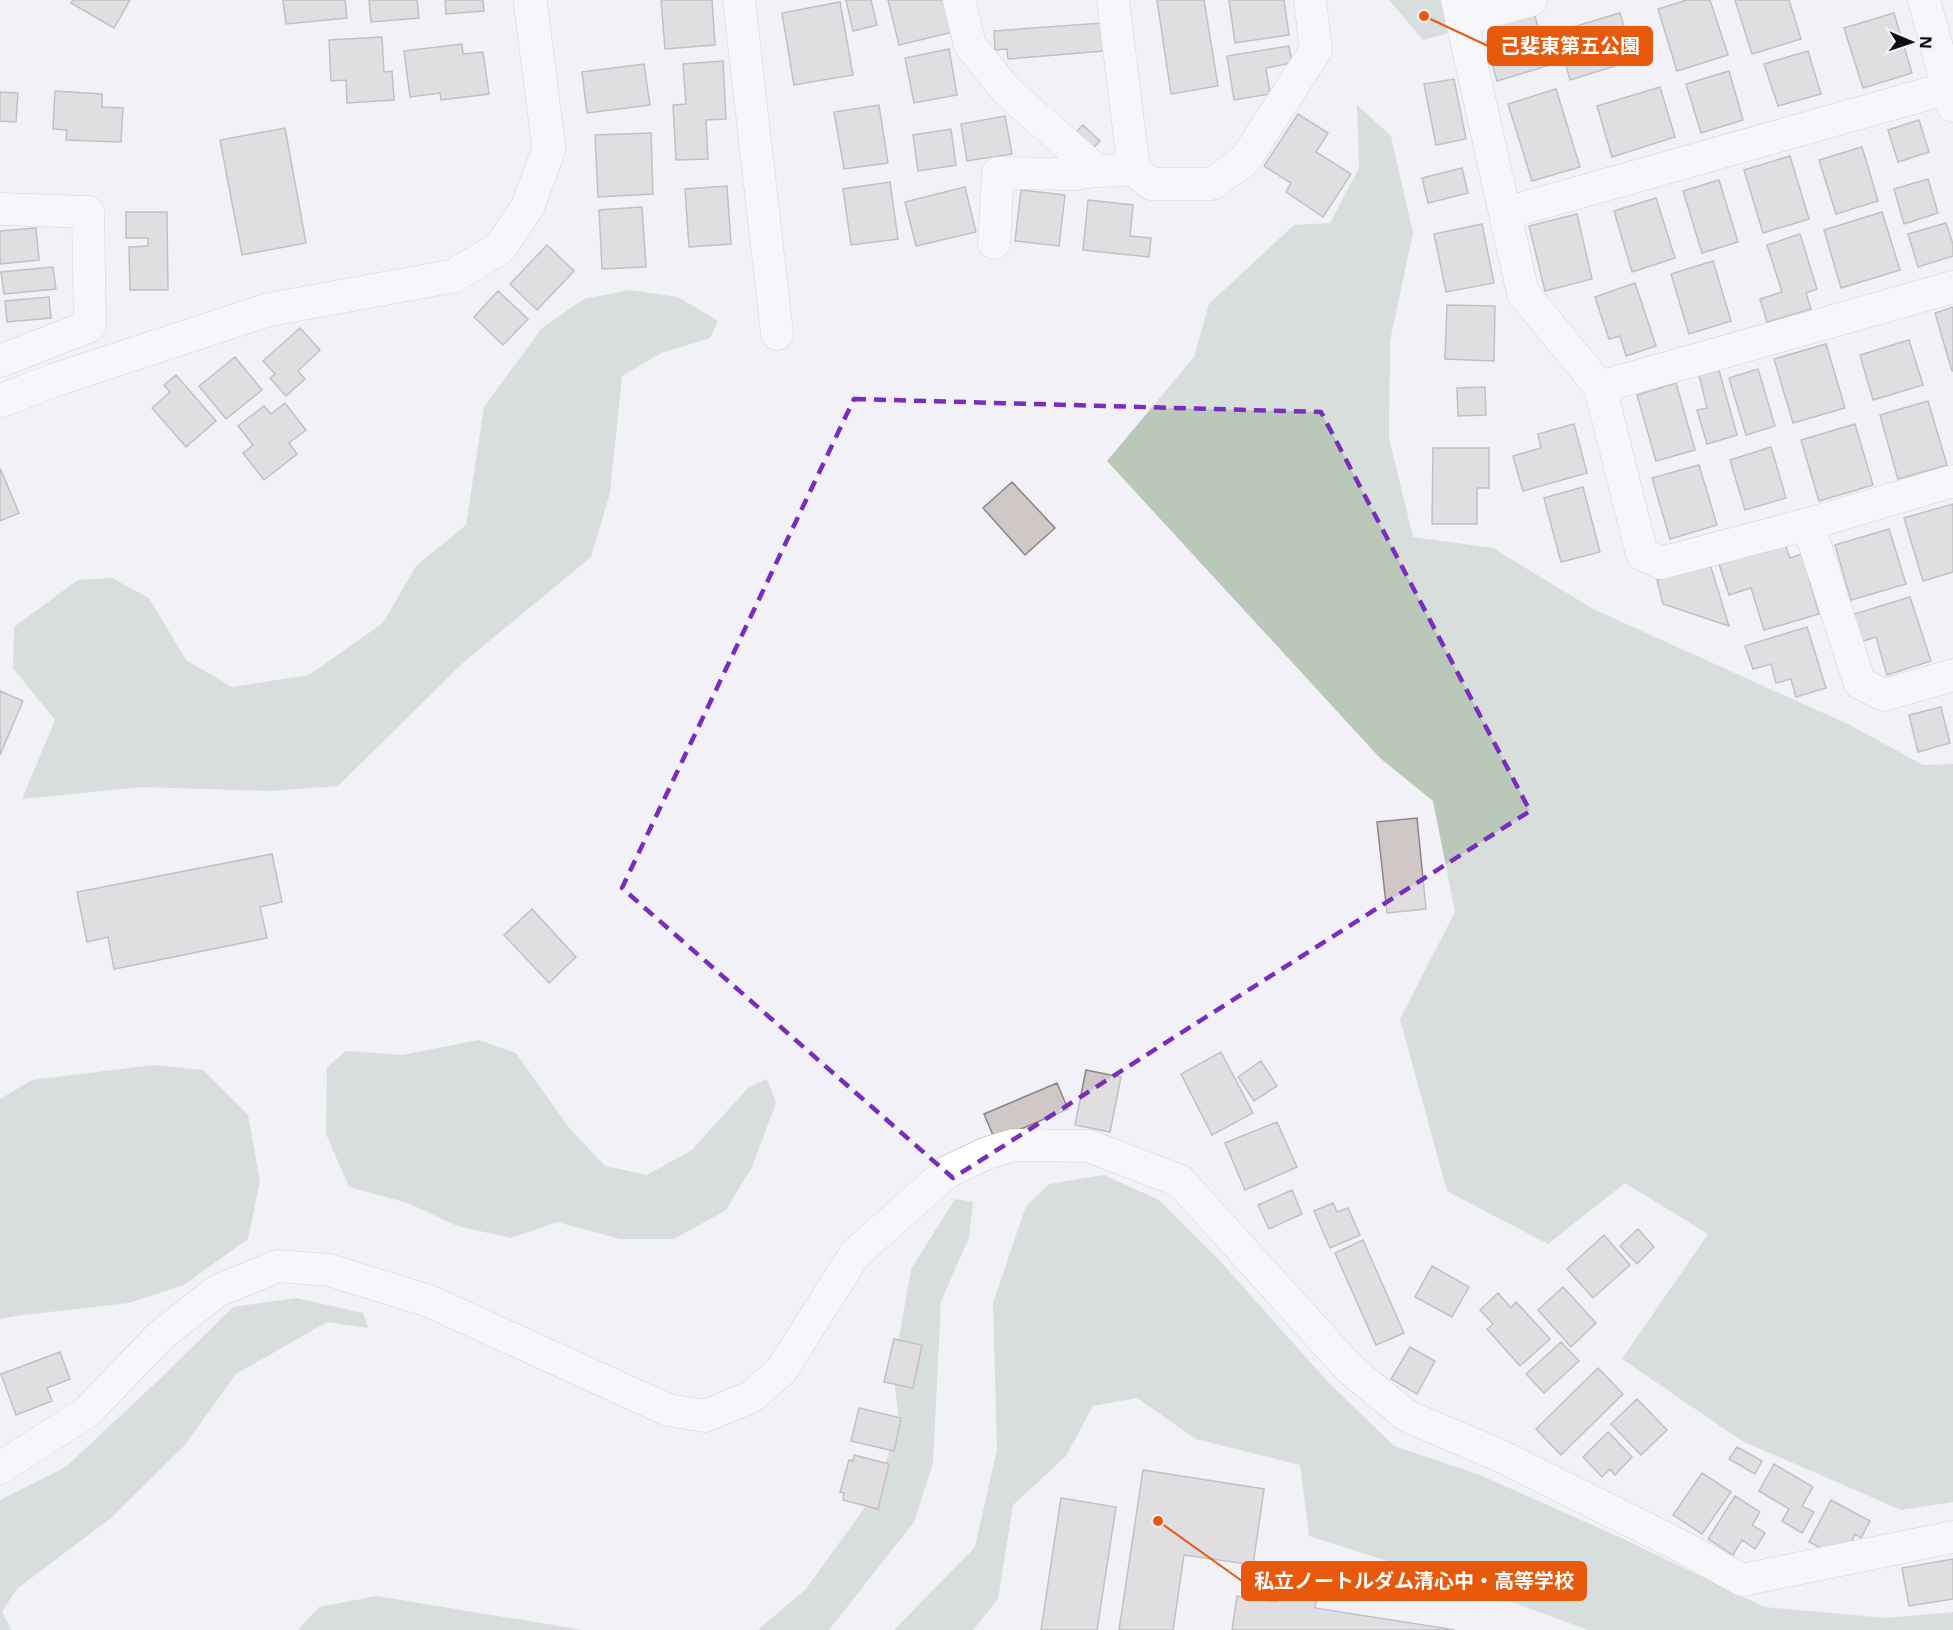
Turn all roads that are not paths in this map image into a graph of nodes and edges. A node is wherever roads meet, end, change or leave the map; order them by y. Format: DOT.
graph roads {
  1 [pos="530,0"];
  2 [pos="739,0"];
  3 [pos="959,0"];
  4 [pos="1113,0"];
  5 [pos="1310,0"];
  6 [pos="1531,0"];
  7 [pos="1924,0"];
  8 [pos="1459,10"];
  9 [pos="1950,97"];
  10 [pos="1134,170"];
  11 [pos="1097,171"];
  12 [pos="0,209"];
  13 [pos="1506,213"];
  14 [pos="994,243"];
  15 [pos="1953,287"];
  16 [pos="777,333"];
  17 [pos="0,361"];
  18 [pos="1600,387"];
  19 [pos="0,401"];
  20 [pos="1953,481"];
  21 [pos="1808,524"];
  22 [pos="1953,675"];
  23 [pos="0,1468"];
  24 [pos="1953,1537"];
  1 -- 19 [label="street"];
  2 -- 16 [label="street"];
  3 -- 11 [label="street"];
  4 -- 10 [label="street"];
  5 -- 10 [label="street"];
  6 -- 8 [label="street"];
  7 -- 9 [label="street"];
  8 -- 13 [label="street"];
  9 -- 13 [label="street"];
  10 -- 11 [label="street"];
  11 -- 14 [label="street"];
  12 -- 17 [label="street"];
  13 -- 18 [label="street"];
  15 -- 18 [label="street"];
  18 -- 21 [label="street"];
  20 -- 21 [label="street"];
  21 -- 22 [label="street"];
  23 -- 24 [label="street"];
}
